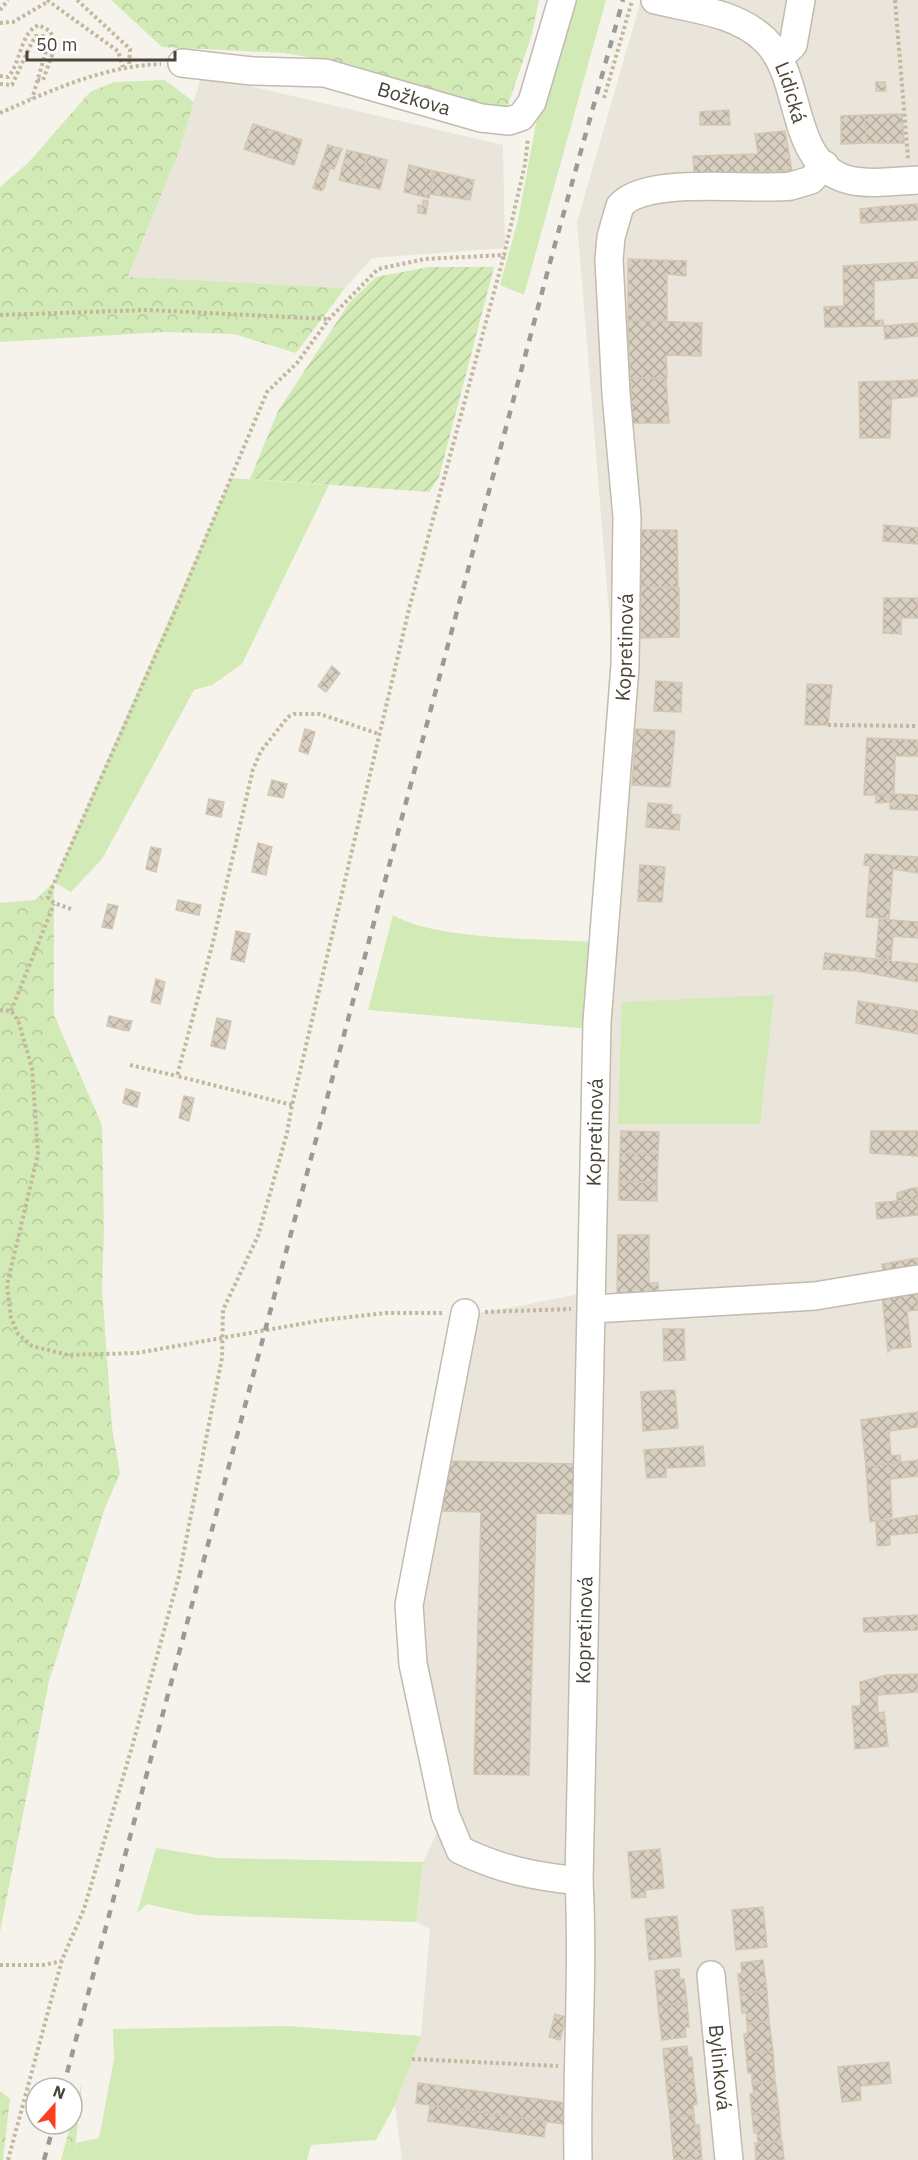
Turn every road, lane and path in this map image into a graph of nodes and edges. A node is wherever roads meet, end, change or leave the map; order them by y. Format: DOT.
graph roads {
  1 [pos="8,0"];
  2 [pos="48,0"];
  3 [pos="77,0"];
  4 [pos="562,0"];
  5 [pos="632,0"];
  6 [pos="654,0"];
  7 [pos="801,0"];
  8 [pos="895,0"];
  9 [pos="0,10"];
  10 [pos="0,23"];
  11 [pos="779,58"];
  12 [pos="182,63"];
  13 [pos="129,65"];
  14 [pos="123,67"];
  15 [pos="0,76"];
  16 [pos="36,80"];
  17 [pos="0,84"];
  18 [pos="604,98"];
  19 [pos="32,99"];
  20 [pos="0,113"];
  21 [pos="525,113"];
  22 [pos="825,165"];
  23 [pos="913,174"];
  24 [pos="504,255"];
  25 [pos="0,315"];
  26 [pos="329,319"];
  27 [pos="828,725"];
  28 [pos="918,726"];
  29 [pos="379,734"];
  30 [pos="54,903"];
  31 [pos="71,909"];
  32 [pos="0,1010"];
  33 [pos="11,1011"];
  34 [pos="129,1065"];
  35 [pos="177,1076"];
  36 [pos="292,1105"];
  37 [pos="918,1279"];
  38 [pos="593,1309"];
  39 [pos="465,1313"];
  40 [pos="221,1338"];
  41 [pos="579,1881"];
  42 [pos="62,1960"];
  43 [pos="0,1965"];
  44 [pos="711,1974"];
  45 [pos="412,2059"];
  46 [pos="576,2067"];
  47 [pos="8,2160"];
  48 [pos="578,2160"];
  49 [pos="729,2160"];
  1 -- 9 [label="path"];
  2 -- 10 [label="path"];
  2 -- 14 [label="path"];
  3 -- 13 [label="path"];
  4 -- 21 [label="street"];
  5 -- 18 [label="path"];
  6 -- 11 [label="street, Lidická"];
  7 -- 11 [label="street"];
  8 -- 23 [label="path"];
  11 -- 22 [label="street, Lidická"];
  12 -- 13 [label="path"];
  12 -- 21 [label="street, Božkova"];
  13 -- 14 [label="path"];
  14 -- 19 [label="path"];
  15 -- 16 [label="path"];
  16 -- 17 [label="path"];
  16 -- 19 [label="path"];
  19 -- 20 [label="path"];
  21 -- 24 [label="path"];
  22 -- 23 [label="street, Lidická"];
  22 -- 38 [label="street, Kopretinová"];
  24 -- 26 [label="path"];
  24 -- 29 [label="path"];
  25 -- 26 [label="path"];
  26 -- 30 [label="path"];
  27 -- 28 [label="path"];
  29 -- 35 [label="path"];
  29 -- 36 [label="path"];
  30 -- 31 [label="path"];
  30 -- 33 [label="path"];
  32 -- 33 [label="path"];
  33 -- 40 [label="path"];
  34 -- 35 [label="path"];
  35 -- 36 [label="path"];
  36 -- 40 [label="path"];
  37 -- 38 [label="street"];
  38 -- 39 [label="path"];
  38 -- 41 [label="street, Kopretinová"];
  39 -- 40 [label="path"];
  39 -- 41 [label="street"];
  40 -- 42 [label="path"];
  41 -- 46 [label="street, Kopretinová"];
  42 -- 43 [label="path"];
  42 -- 47 [label="path"];
  44 -- 49 [label="street, Bylinková"];
  45 -- 46 [label="path"];
  46 -- 48 [label="street, Kopretinová"];
}
